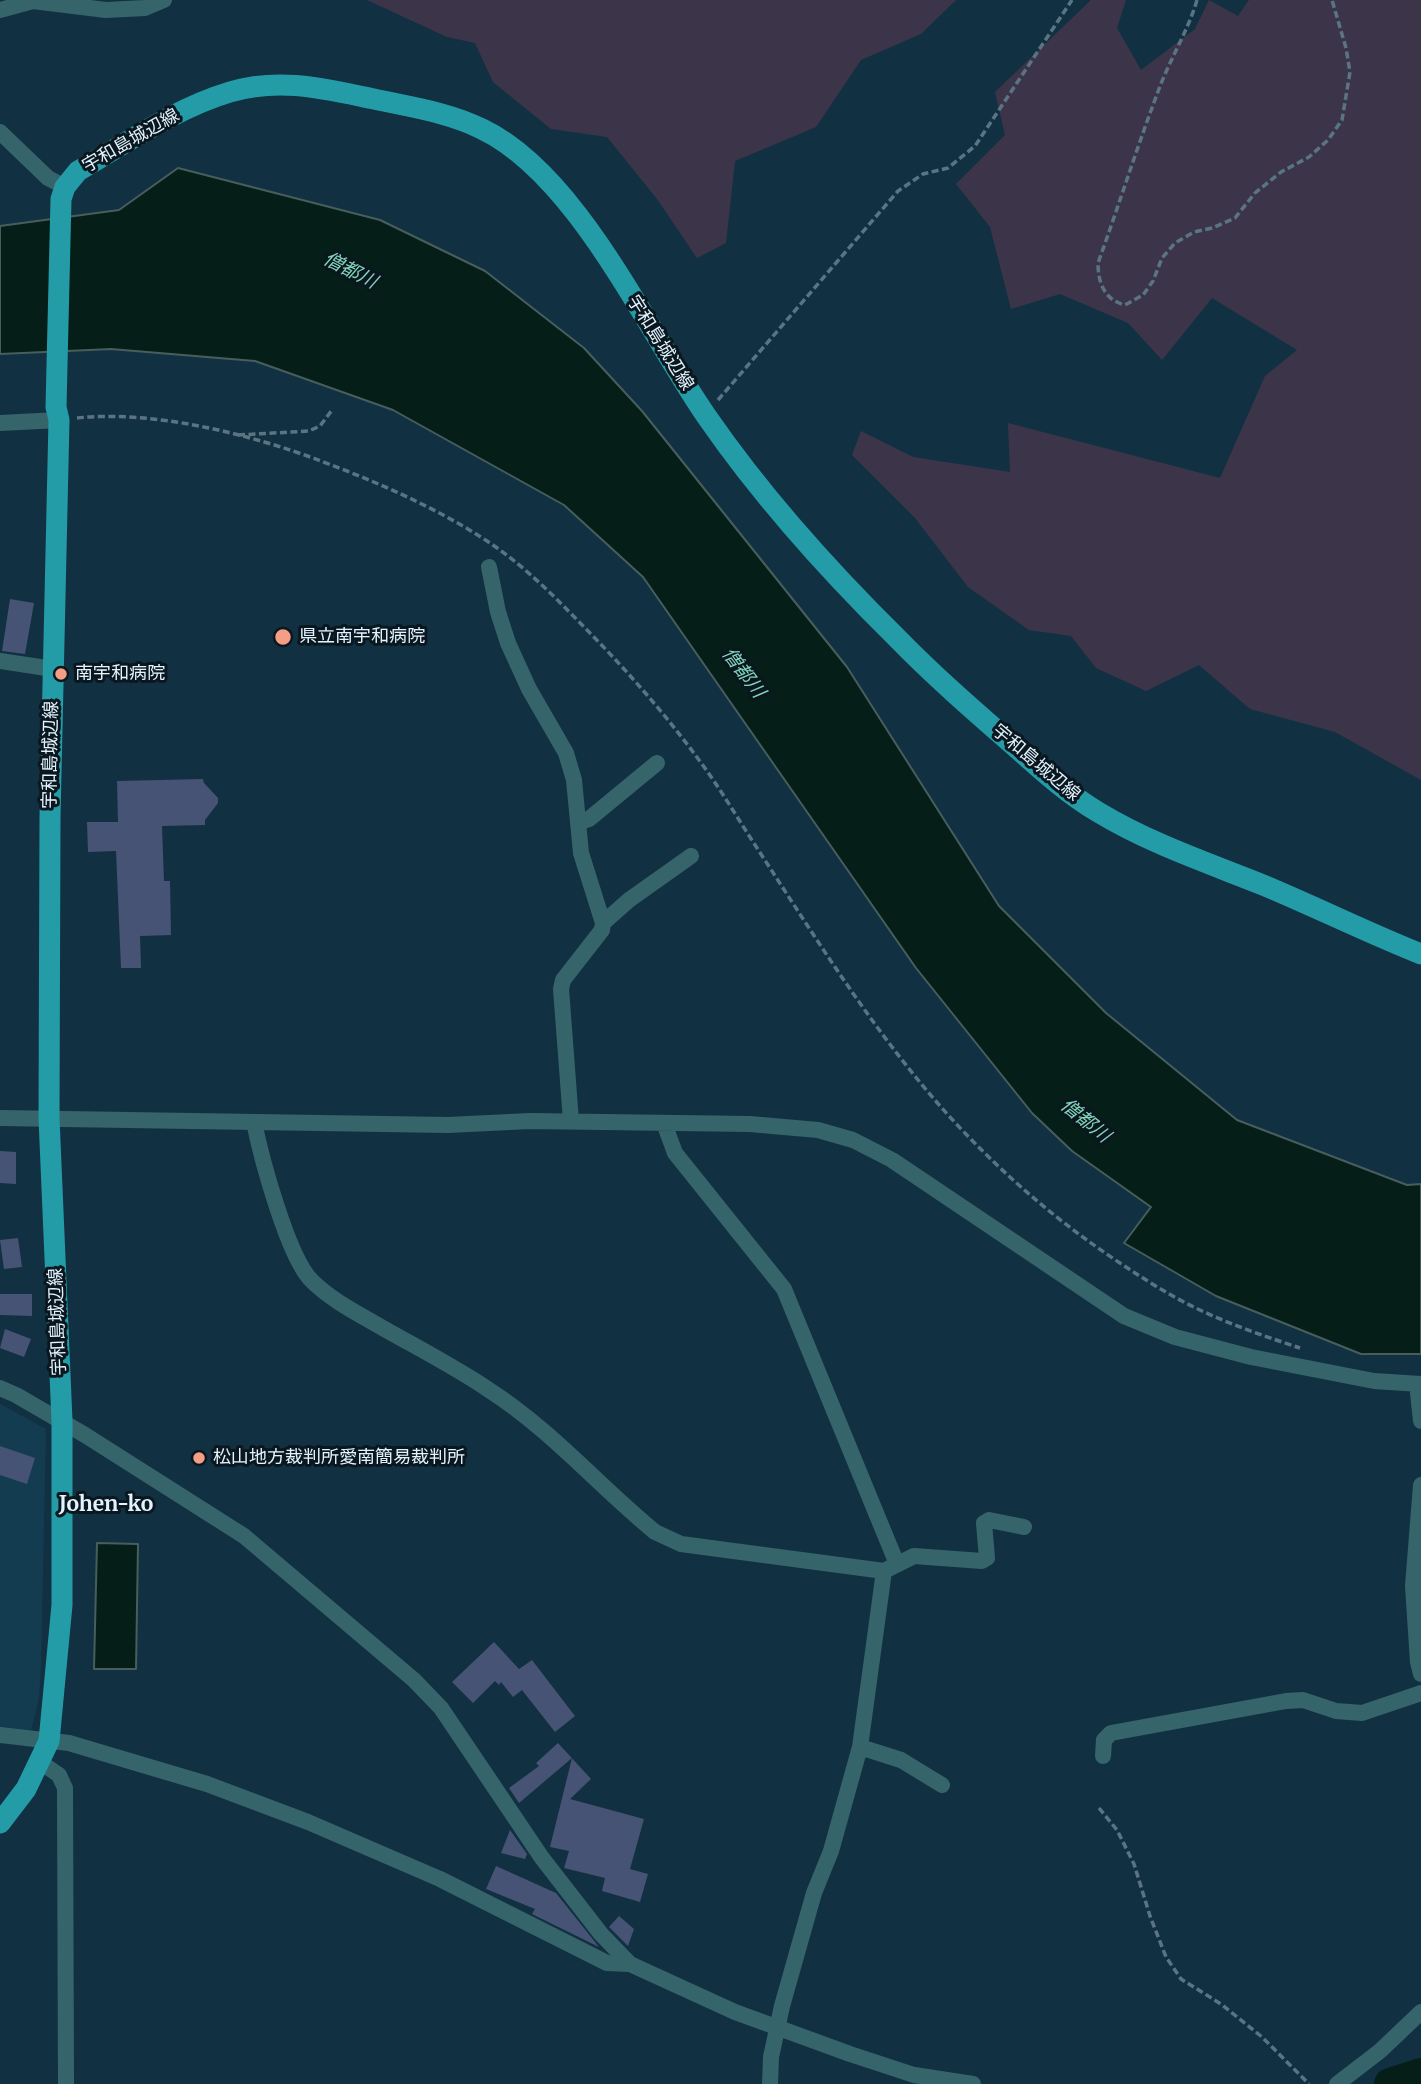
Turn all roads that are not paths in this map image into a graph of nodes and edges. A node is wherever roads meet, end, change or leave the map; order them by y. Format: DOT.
graph roads {
  1 [pos="164,0"];
  2 [pos="0,9"];
  3 [pos="0,132"];
  4 [pos="63,193"];
  5 [pos="58,414"];
  6 [pos="0,424"];
  7 [pos="488,567"];
  8 [pos="0,661"];
  9 [pos="53,668"];
  10 [pos="657,763"];
  11 [pos="578,823"];
  12 [pos="691,856"];
  13 [pos="603,923"];
  14 [pos="1421,954"];
  15 [pos="0,1118"];
  16 [pos="49,1118"];
  17 [pos="571,1121"];
  18 [pos="254,1122"];
  19 [pos="664,1123"];
  20 [pos="1419,1384"];
  21 [pos="0,1388"];
  22 [pos="62,1421"];
  23 [pos="1421,1421"];
  24 [pos="1421,1485"];
  25 [pos="1024,1527"];
  26 [pos="890,1567"];
  27 [pos="1421,1674"];
  28 [pos="1421,1693"];
  29 [pos="0,1735"];
  30 [pos="49,1741"];
  31 [pos="860,1747"];
  32 [pos="1103,1756"];
  33 [pos="40,1762"];
  34 [pos="942,1785"];
  35 [pos="0,1824"];
  36 [pos="630,1964"];
  37 [pos="1421,2012"];
  38 [pos="778,2028"];
  39 [pos="66,2084"];
  40 [pos="769,2084"];
  41 [pos="973,2084"];
  42 [pos="1337,2084"];
  1 -- 2 [label="street"];
  3 -- 4 [label="street"];
  4 -- 5 [label="main road, 宇和島城辺線"];
  4 -- 14 [label="main road, 宇和島城辺線"];
  5 -- 6 [label="street"];
  5 -- 9 [label="main road, 宇和島城辺線"];
  7 -- 11 [label="street"];
  8 -- 9 [label="street"];
  9 -- 16 [label="main road, 宇和島城辺線"];
  10 -- 11 [label="street"];
  11 -- 13 [label="street"];
  12 -- 13 [label="street"];
  13 -- 17 [label="street"];
  15 -- 16 [label="street"];
  16 -- 18 [label="street"];
  16 -- 22 [label="main road, 宇和島城辺線"];
  17 -- 18 [label="street"];
  17 -- 19 [label="street"];
  18 -- 26 [label="street"];
  19 -- 20 [label="street"];
  19 -- 26 [label="street"];
  20 -- 23 [label="street"];
  21 -- 22 [label="street"];
  22 -- 30 [label="main road, 宇和島城辺線"];
  22 -- 36 [label="street"];
  24 -- 27 [label="street"];
  25 -- 26 [label="street"];
  26 -- 31 [label="street"];
  28 -- 32 [label="street"];
  29 -- 30 [label="street"];
  30 -- 33 [label="main road, 宇和島城辺線"];
  30 -- 36 [label="street"];
  31 -- 34 [label="street"];
  31 -- 38 [label="street"];
  33 -- 35 [label="main road, 宇和島城辺線"];
  33 -- 39 [label="street"];
  36 -- 38 [label="street"];
  37 -- 42 [label="street"];
  38 -- 40 [label="street"];
  38 -- 41 [label="street"];
}
